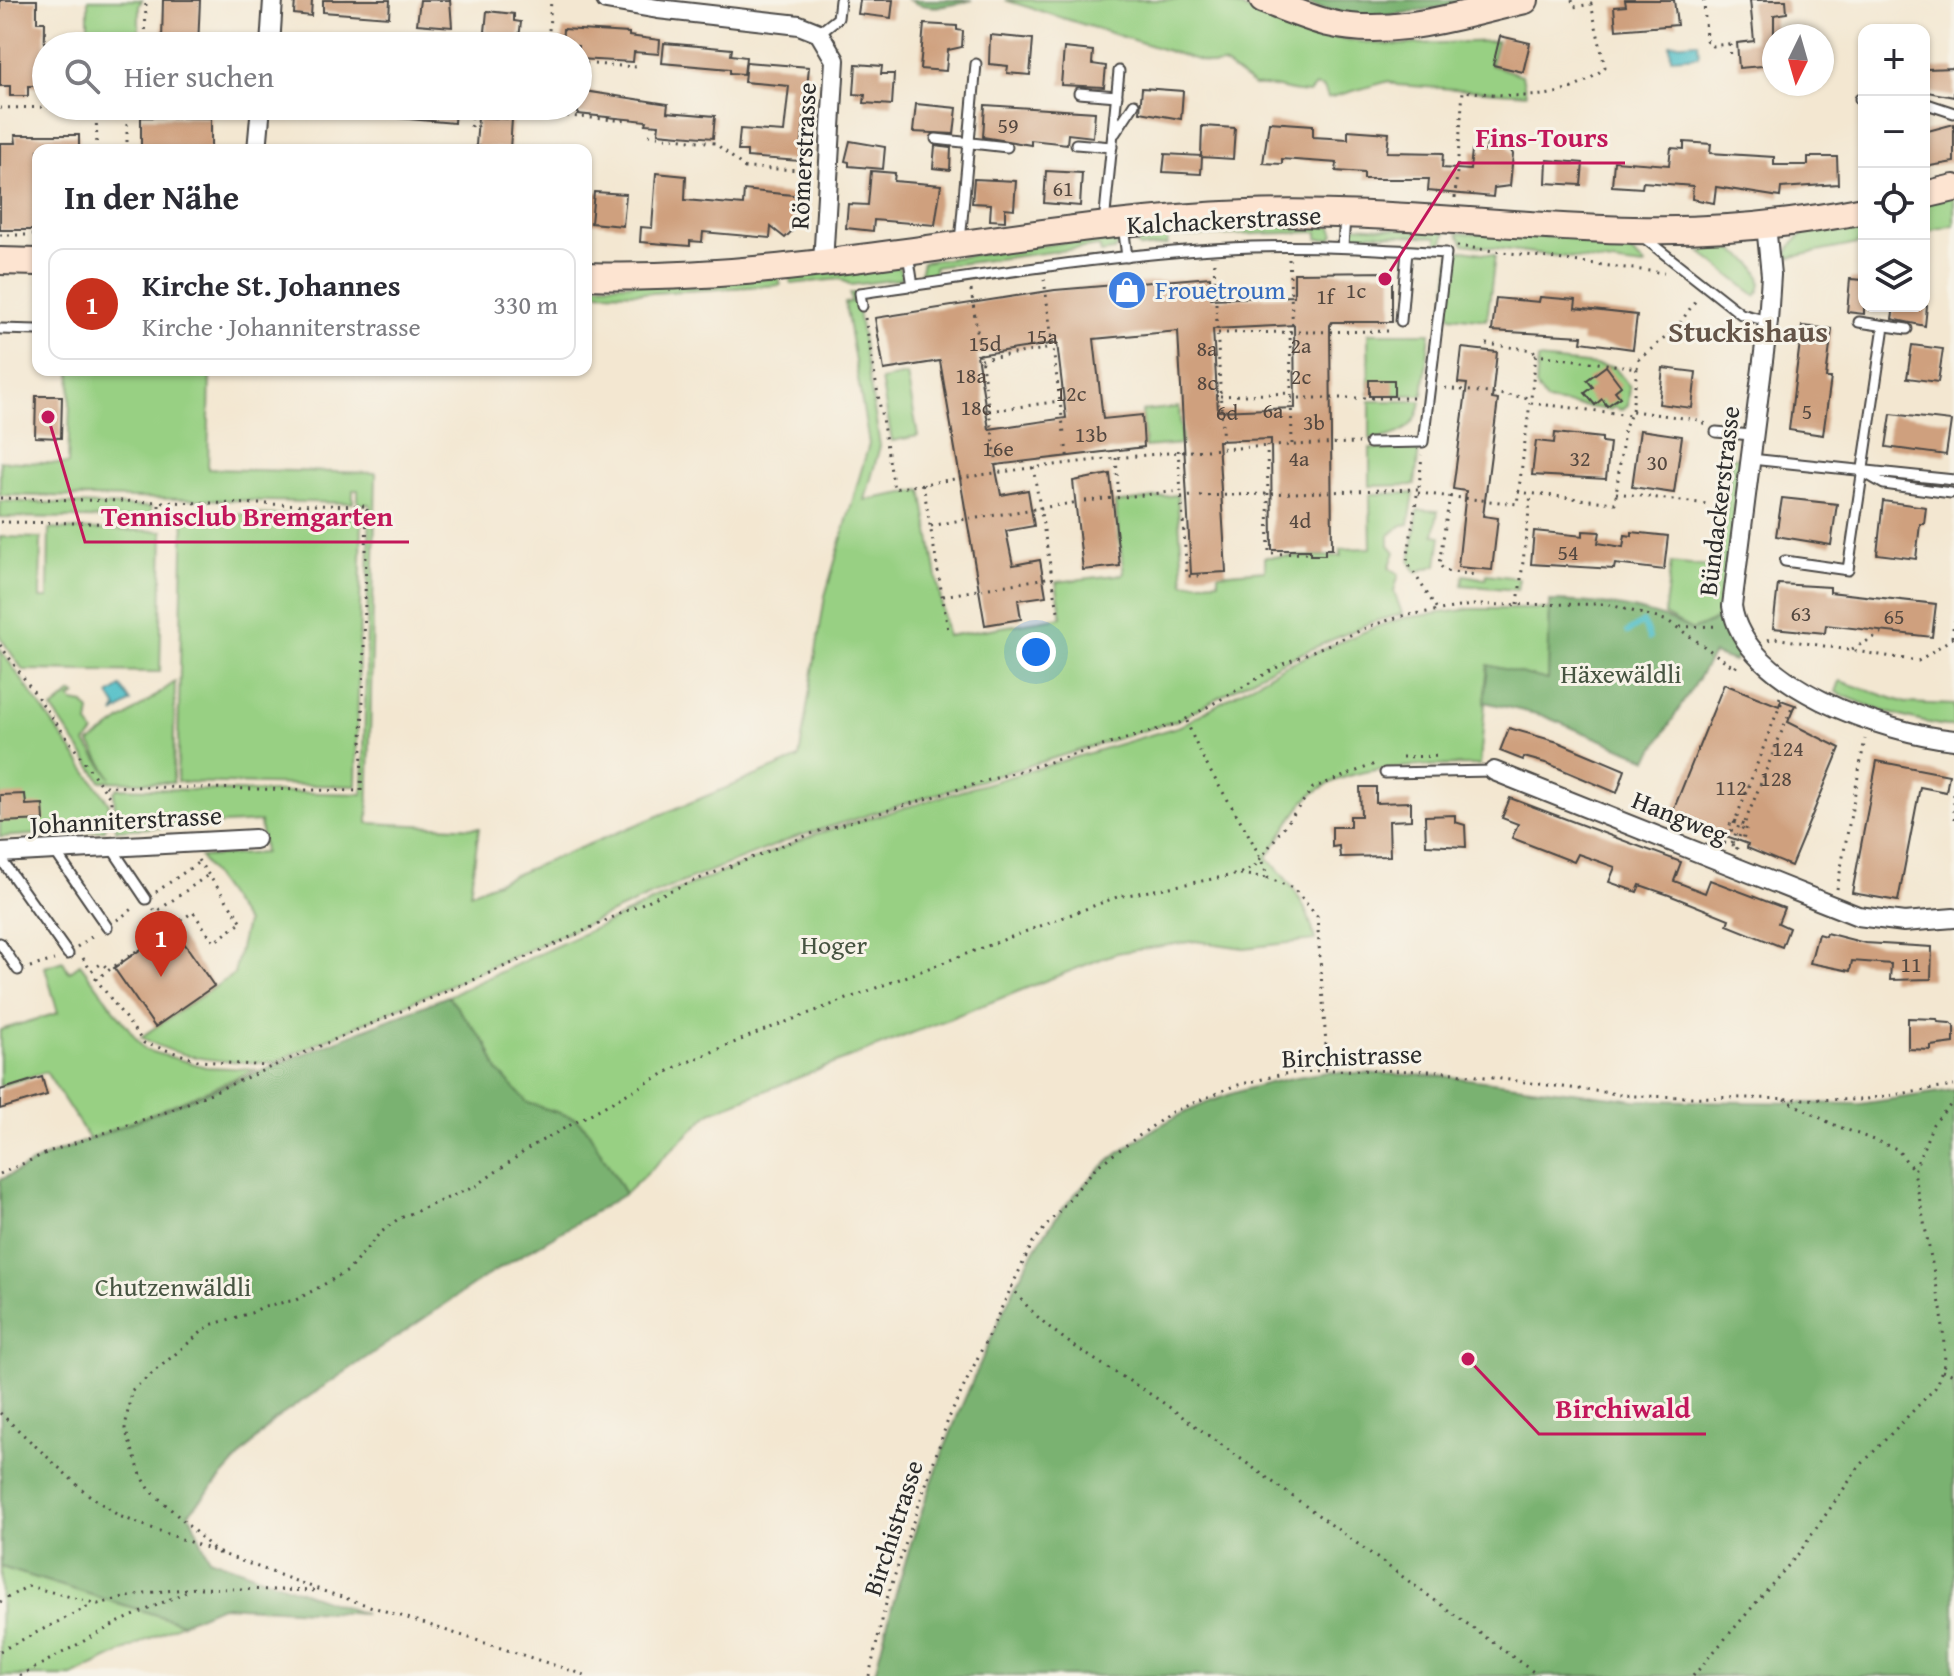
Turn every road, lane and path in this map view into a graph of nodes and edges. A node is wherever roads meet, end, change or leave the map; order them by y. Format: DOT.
graph roads {
  1 [pos="146,0"];
  2 [pos="273,0"];
  3 [pos="551,0"];
  4 [pos="606,0"];
  5 [pos="840,0"];
  6 [pos="1263,0"];
  7 [pos="1525,0"];
  8 [pos="1572,0"];
  9 [pos="1704,0"];
  10 [pos="145,32"];
  11 [pos="271,32"];
  12 [pos="549,32"];
  13 [pos="819,33"];
  14 [pos="1731,59"];
  15 [pos="592,64"];
  16 [pos="976,64"];
  17 [pos="636,67"];
  18 [pos="1119,71"];
  19 [pos="1079,93"];
  20 [pos="1117,96"];
  21 [pos="1134,104"];
  22 [pos="1930,105"];
  23 [pos="0,108"];
  24 [pos="32,108"];
  25 [pos="1954,113"];
  26 [pos="592,118"];
  27 [pos="96,120"];
  28 [pos="126,120"];
  29 [pos="260,120"];
  30 [pos="472,120"];
  31 [pos="628,121"];
  32 [pos="471,127"];
  33 [pos="649,135"];
  34 [pos="936,139"];
  35 [pos="968,142"];
  36 [pos="1112,142"];
  37 [pos="97,144"];
  38 [pos="127,144"];
  39 [pos="258,144"];
  40 [pos="1076,144"];
  41 [pos="1007,147"];
  42 [pos="828,171"];
  43 [pos="1954,188"];
  44 [pos="1930,194"];
  45 [pos="1858,211"];
  46 [pos="1345,213"];
  47 [pos="1766,225"];
  48 [pos="1114,226"];
  49 [pos="1634,230"];
  50 [pos="0,235"];
  51 [pos="32,235"];
  52 [pos="1449,240"];
  53 [pos="959,245"];
  54 [pos="1343,246"];
  55 [pos="1289,247"];
  56 [pos="1213,250"];
  57 [pos="1407,251"];
  58 [pos="908,252"];
  59 [pos="1127,257"];
  60 [pos="0,261"];
  61 [pos="32,262"];
  62 [pos="823,263"];
  63 [pos="1043,268"];
  64 [pos="592,276"];
  65 [pos="1693,276"];
  66 [pos="969,278"];
  67 [pos="913,286"];
  68 [pos="1705,286"];
  69 [pos="862,306"];
  70 [pos="1401,321"];
  71 [pos="1768,321"];
  72 [pos="1859,322"];
  73 [pos="1884,326"];
  74 [pos="0,329"];
  75 [pos="1907,329"];
  76 [pos="1291,330"];
  77 [pos="32,331"];
  78 [pos="1436,331"];
  79 [pos="1218,333"];
  80 [pos="1486,344"];
  81 [pos="1052,348"];
  82 [pos="1536,355"];
  83 [pos="981,359"];
  84 [pos="1637,368"];
  85 [pos="1430,386"];
  86 [pos="1220,396"];
  87 [pos="1291,396"];
  88 [pos="1428,398"];
  89 [pos="1531,400"];
  90 [pos="1060,401"];
  91 [pos="989,411"];
  92 [pos="1632,413"];
  93 [pos="1716,432"];
  94 [pos="1064,433"];
  95 [pos="1752,435"];
  96 [pos="1423,442"];
  97 [pos="1370,443"];
  98 [pos="1267,445"];
  99 [pos="1292,445"];
  100 [pos="1066,446"];
  101 [pos="1223,447"];
  102 [pos="1178,450"];
  103 [pos="1116,456"];
  104 [pos="1750,458"];
  105 [pos="1068,462"];
  106 [pos="1033,467"];
  107 [pos="998,471"];
  108 [pos="1862,472"];
  109 [pos="1954,480"];
  110 [pos="923,484"];
  111 [pos="1418,491"];
  112 [pos="1518,492"];
  113 [pos="1268,493"];
  114 [pos="1616,493"];
  115 [pos="1951,493"];
  116 [pos="1181,494"];
  117 [pos="1531,494"];
  118 [pos="1193,496"];
  119 [pos="1200,496"];
  120 [pos="1450,496"];
  121 [pos="0,498"];
  122 [pos="1119,498"];
  123 [pos="1085,501"];
  124 [pos="159,502"];
  125 [pos="1079,502"];
  126 [pos="1707,504"];
  127 [pos="1040,507"];
  128 [pos="971,518"];
  129 [pos="977,518"];
  130 [pos="0,522"];
  131 [pos="931,526"];
  132 [pos="1308,553"];
  133 [pos="1785,561"];
  134 [pos="1476,575"];
  135 [pos="1201,576"];
  136 [pos="1052,577"];
  137 [pos="989,588"];
  138 [pos="983,589"];
  139 [pos="943,596"];
  140 [pos="1518,604"];
  141 [pos="1437,609"];
  142 [pos="1058,611"];
  143 [pos="1734,620"];
  144 [pos="1954,621"];
  145 [pos="1678,627"];
  146 [pos="948,630"];
  147 [pos="1884,632"];
  148 [pos="1953,637"];
  149 [pos="0,645"];
  150 [pos="1750,647"];
  151 [pos="1849,650"];
  152 [pos="1735,668"];
  153 [pos="1776,715"];
  154 [pos="1186,720"];
  155 [pos="1786,721"];
  156 [pos="1954,740"];
  157 [pos="1863,750"];
  158 [pos="1446,756"];
  159 [pos="1398,758"];
  160 [pos="1378,763"];
  161 [pos="1494,771"];
  162 [pos="1385,773"];
  163 [pos="101,786"];
  164 [pos="1954,794"];
  165 [pos="1954,819"];
  166 [pos="1740,823"];
  167 [pos="255,839"];
  168 [pos="186,843"];
  169 [pos="1732,843"];
  170 [pos="111,847"];
  171 [pos="54,850"];
  172 [pos="0,855"];
  173 [pos="1262,860"];
  174 [pos="1239,874"];
  175 [pos="208,875"];
  176 [pos="1268,878"];
  177 [pos="146,899"];
  178 [pos="156,912"];
  179 [pos="1847,912"];
  180 [pos="1954,918"];
  181 [pos="107,927"];
  182 [pos="0,943"];
  183 [pos="72,951"];
  184 [pos="18,970"];
  185 [pos="109,970"];
  186 [pos="271,1067"];
  187 [pos="1325,1070"];
  188 [pos="1954,1086"];
  189 [pos="1783,1098"];
  190 [pos="1954,1101"];
  191 [pos="1914,1171"];
  192 [pos="0,1174"];
  193 [pos="1011,1286"];
  194 [pos="1942,1371"];
  195 [pos="1954,1375"];
  196 [pos="0,1413"];
  197 [pos="219,1554"];
  198 [pos="190,1590"];
  199 [pos="323,1591"];
  200 [pos="0,1602"];
  201 [pos="95,1604"];
  202 [pos="0,1651"];
  203 [pos="20,1676"];
  204 [pos="588,1676"];
  205 [pos="869,1676"];
  206 [pos="1539,1676"];
  207 [pos="1693,1676"];
  1 -- 10 [label="path"];
  2 -- 11 [label="street"];
  3 -- 12 [label="path"];
  4 -- 13 [label="street"];
  5 -- 13 [label="lane"];
  6 -- 7 [label="street"];
  8 -- 52 [label="path"];
  9 -- 14 [label="path"];
  13 -- 42 [label="street, Römerstrasse"];
  15 -- 17 [label="path"];
  16 -- 35 [label="lane"];
  18 -- 20 [label="lane"];
  19 -- 20 [label="lane"];
  20 -- 36 [label="lane"];
  21 -- 36 [label="lane"];
  22 -- 25 [label="lane"];
  23 -- 24 [label="path"];
  26 -- 31 [label="path"];
  27 -- 37 [label="path"];
  28 -- 38 [label="path"];
  29 -- 39 [label="street"];
  30 -- 32 [label="path"];
  33 -- 42 [label="path"];
  34 -- 35 [label="lane"];
  35 -- 41 [label="lane"];
  35 -- 53 [label="lane"];
  36 -- 40 [label="lane"];
  36 -- 48 [label="lane"];
  42 -- 62 [label="street, Römerstrasse"];
  43 -- 44 [label="street"];
  45 -- 47 [label="street, Kalchackerstrasse"];
  46 -- 48 [label="street, Kalchackerstrasse"];
  46 -- 52 [label="street, Kalchackerstrasse"];
  46 -- 54 [label="lane"];
  47 -- 49 [label="street, Kalchackerstrasse"];
  47 -- 71 [label="street, Bündackerstrasse"];
  48 -- 53 [label="street, Kalchackerstrasse"];
  48 -- 59 [label="lane"];
  49 -- 52 [label="street, Kalchackerstrasse"];
  49 -- 65 [label="lane"];
  50 -- 51 [label="path"];
  52 -- 57 [label="lane"];
  52 -- 65 [label="path"];
  52 -- 78 [label="lane"];
  53 -- 58 [label="street, Kalchackerstrasse"];
  54 -- 55 [label="lane"];
  54 -- 57 [label="lane"];
  55 -- 56 [label="lane"];
  55 -- 76 [label="path"];
  56 -- 59 [label="lane"];
  56 -- 79 [label="path"];
  57 -- 70 [label="lane"];
  58 -- 62 [label="street, Kalchackerstrasse"];
  58 -- 67 [label="lane"];
  59 -- 63 [label="lane"];
  60 -- 61 [label="street"];
  62 -- 64 [label="street, Kalchackerstrasse"];
  63 -- 66 [label="lane"];
  63 -- 81 [label="path"];
  65 -- 68 [label="lane"];
  66 -- 67 [label="lane"];
  66 -- 83 [label="path"];
  67 -- 69 [label="lane"];
  68 -- 71 [label="lane"];
  68 -- 84 [label="path"];
  69 -- 110 [label="path"];
  71 -- 95 [label="street, Bündackerstrasse"];
  72 -- 73 [label="lane"];
  73 -- 75 [label="lane"];
  73 -- 108 [label="lane"];
  74 -- 77 [label="lane"];
  76 -- 78 [label="path"];
  76 -- 79 [label="path"];
  76 -- 87 [label="path"];
  78 -- 85 [label="lane"];
  79 -- 86 [label="path"];
  80 -- 82 [label="path"];
  81 -- 83 [label="path"];
  81 -- 90 [label="path"];
  82 -- 84 [label="path"];
  82 -- 89 [label="path"];
  83 -- 91 [label="path"];
  84 -- 92 [label="path"];
  85 -- 88 [label="lane"];
  85 -- 89 [label="path"];
  86 -- 87 [label="path"];
  86 -- 101 [label="path"];
  87 -- 88 [label="path"];
  87 -- 99 [label="path"];
  88 -- 96 [label="lane"];
  89 -- 92 [label="path"];
  89 -- 112 [label="path"];
  90 -- 91 [label="path"];
  90 -- 94 [label="path"];
  91 -- 107 [label="path"];
  92 -- 93 [label="path"];
  92 -- 114 [label="path"];
  93 -- 95 [label="lane"];
  95 -- 104 [label="street, Bündackerstrasse"];
  96 -- 97 [label="lane"];
  96 -- 111 [label="path"];
  97 -- 99 [label="path"];
  98 -- 99 [label="path"];
  98 -- 101 [label="path"];
  98 -- 113 [label="path"];
  100 -- 105 [label="path"];
  101 -- 102 [label="path"];
  102 -- 103 [label="path"];
  102 -- 116 [label="path"];
  103 -- 105 [label="path"];
  103 -- 122 [label="path"];
  104 -- 108 [label="lane"];
  104 -- 143 [label="street, Bündackerstrasse"];
  105 -- 106 [label="path"];
  106 -- 107 [label="path"];
  106 -- 127 [label="path"];
  107 -- 110 [label="path"];
  108 -- 109 [label="lane"];
  108 -- 115 [label="lane"];
  108 -- 133 [label="lane"];
  110 -- 131 [label="path"];
  111 -- 113 [label="path"];
  111 -- 120 [label="path"];
  111 -- 141 [label="path"];
  112 -- 117 [label="path"];
  112 -- 120 [label="path"];
  113 -- 119 [label="path"];
  113 -- 132 [label="path"];
  114 -- 117 [label="path"];
  114 -- 126 [label="path"];
  116 -- 118 [label="path"];
  116 -- 122 [label="path"];
  116 -- 135 [label="path"];
  117 -- 140 [label="path"];
  120 -- 134 [label="path"];
  121 -- 124 [label="path"];
  122 -- 123 [label="path"];
  124 -- 130 [label="path"];
  124 -- 163 [label="path"];
  125 -- 127 [label="path"];
  127 -- 129 [label="path"];
  127 -- 136 [label="path"];
  128 -- 131 [label="path"];
  131 -- 139 [label="path"];
  136 -- 137 [label="path"];
  136 -- 142 [label="path"];
  138 -- 139 [label="path"];
  139 -- 146 [label="path"];
  140 -- 141 [label="path"];
  140 -- 145 [label="path"];
  141 -- 154 [label="path"];
  143 -- 145 [label="path"];
  143 -- 150 [label="street, Bündackerstrasse"];
  144 -- 148 [label="path"];
  145 -- 152 [label="path"];
  147 -- 151 [label="path"];
  148 -- 151 [label="path"];
  149 -- 163 [label="path"];
  150 -- 151 [label="path"];
  150 -- 156 [label="street, Bündackerstrasse"];
  153 -- 166 [label="path"];
  154 -- 173 [label="path"];
  154 -- 186 [label="path"];
  155 -- 166 [label="path"];
  157 -- 179 [label="path"];
  158 -- 159 [label="path"];
  160 -- 173 [label="path"];
  161 -- 162 [label="lane, Hangweg"];
  161 -- 179 [label="street, Hangweg"];
  163 -- 170 [label="path"];
  164 -- 165 [label="path"];
  166 -- 169 [label="path"];
  167 -- 168 [label="street, Johanniterstrasse"];
  168 -- 170 [label="street, Johanniterstrasse"];
  168 -- 175 [label="path"];
  170 -- 171 [label="street, Johanniterstrasse"];
  170 -- 177 [label="lane"];
  171 -- 172 [label="street, Johanniterstrasse"];
  171 -- 181 [label="lane"];
  172 -- 183 [label="lane"];
  173 -- 174 [label="path"];
  173 -- 176 [label="path"];
  174 -- 176 [label="path"];
  174 -- 197 [label="path"];
  175 -- 178 [label="path"];
  175 -- 185 [label="path"];
  176 -- 187 [label="path"];
  179 -- 180 [label="street, Hangweg"];
  182 -- 184 [label="lane"];
  183 -- 185 [label="path"];
  185 -- 186 [label="path"];
  186 -- 192 [label="path"];
  187 -- 189 [label="path, Birchistrasse"];
  187 -- 193 [label="path, Birchistrasse"];
  188 -- 189 [label="path, Birchistrasse"];
  189 -- 191 [label="path"];
  190 -- 191 [label="path"];
  191 -- 194 [label="path"];
  193 -- 205 [label="path, Birchistrasse"];
  193 -- 206 [label="path"];
  194 -- 195 [label="path"];
  194 -- 207 [label="path"];
  196 -- 197 [label="path"];
  197 -- 199 [label="path"];
  198 -- 199 [label="path"];
  198 -- 201 [label="path"];
  198 -- 203 [label="path"];
  199 -- 204 [label="path"];
  200 -- 201 [label="path"];
  201 -- 202 [label="path"];
}
